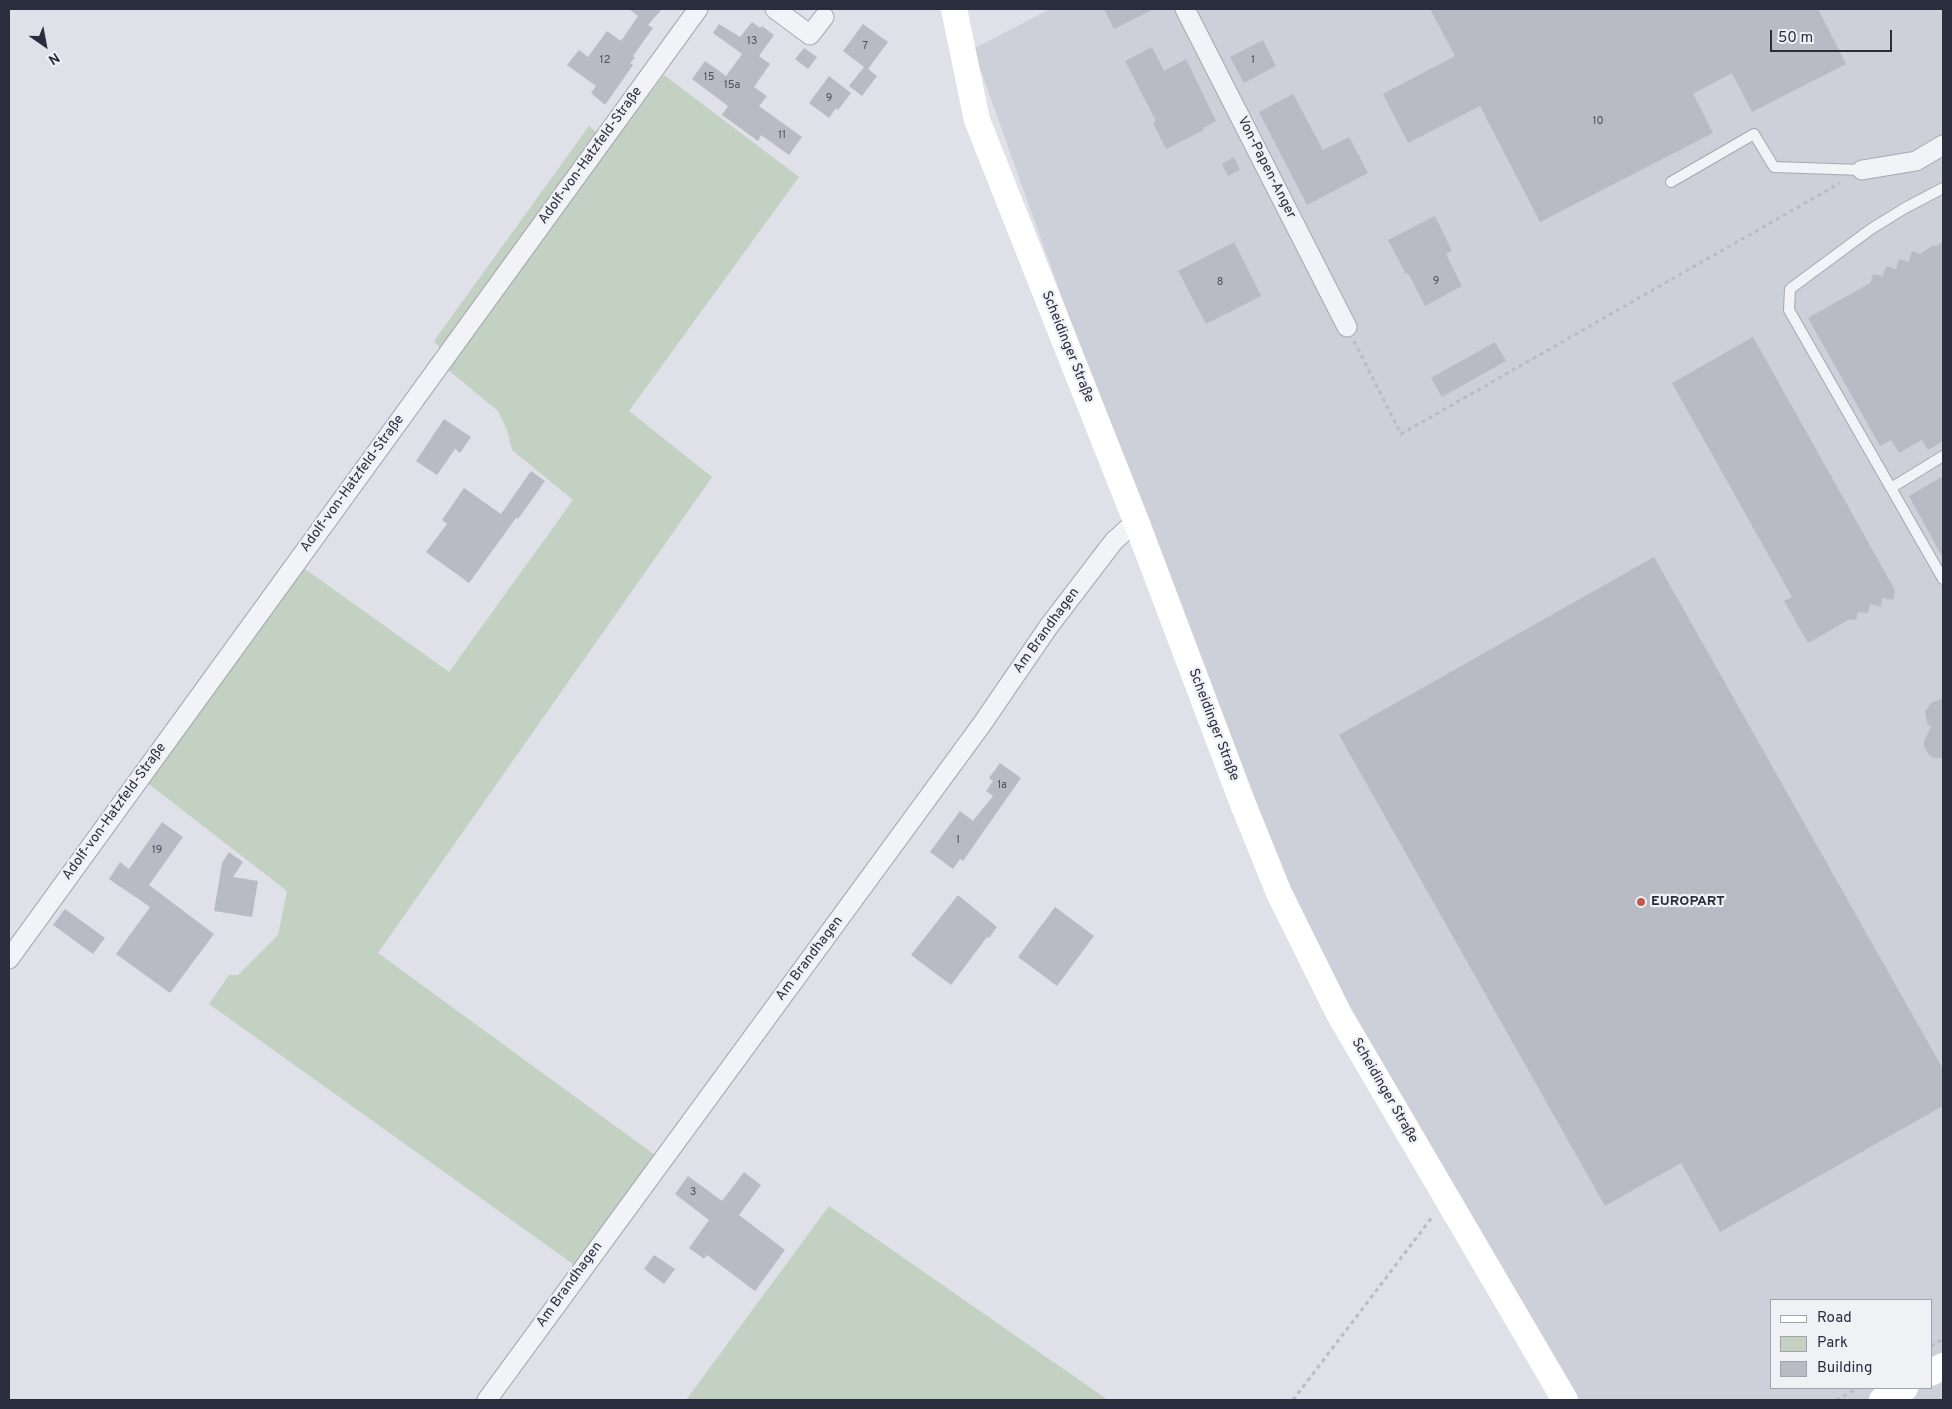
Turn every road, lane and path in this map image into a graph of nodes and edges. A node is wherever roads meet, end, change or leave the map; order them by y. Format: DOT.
graph roads {
  1 [pos="698,9"];
  2 [pos="775,9"];
  3 [pos="1185,9"];
  4 [pos="960,10"];
  5 [pos="824,17"];
  6 [pos="1943,145"];
  7 [pos="1862,170"];
  8 [pos="1672,182"];
  9 [pos="1943,188"];
  10 [pos="1347,327"];
  11 [pos="1943,456"];
  12 [pos="1891,488"];
  13 [pos="1136,521"];
  14 [pos="1943,579"];
  15 [pos="9,959"];
  16 [pos="1447,1198"];
  17 [pos="1943,1339"];
  18 [pos="1932,1345"];
  19 [pos="1943,1366"];
  20 [pos="1932,1372"];
  21 [pos="1856,1389"];
  22 [pos="1903,1389"];
  23 [pos="487,1400"];
  24 [pos="1293,1400"];
  25 [pos="1565,1400"];
  26 [pos="1836,1400"];
  27 [pos="1882,1400"];
  1 -- 15 [label="street, Adolf-von-Hatzfeld-Straße"];
  2 -- 5 [label="street"];
  3 -- 10 [label="street, Von-Papen-Anger"];
  4 -- 13 [label="main road, Scheidinger Straße"];
  6 -- 7 [label="street"];
  7 -- 8 [label="lane"];
  7 -- 10 [label="path"];
  9 -- 12 [label="lane"];
  11 -- 12 [label="lane"];
  12 -- 14 [label="lane"];
  13 -- 16 [label="main road, Scheidinger Straße"];
  13 -- 23 [label="street, Am Brandhagen"];
  16 -- 24 [label="path"];
  16 -- 25 [label="main road, Scheidinger Straße"];
  17 -- 18 [label="path"];
  19 -- 20 [label="main road"];
  21 -- 26 [label="path"];
  22 -- 27 [label="main road"];
}
